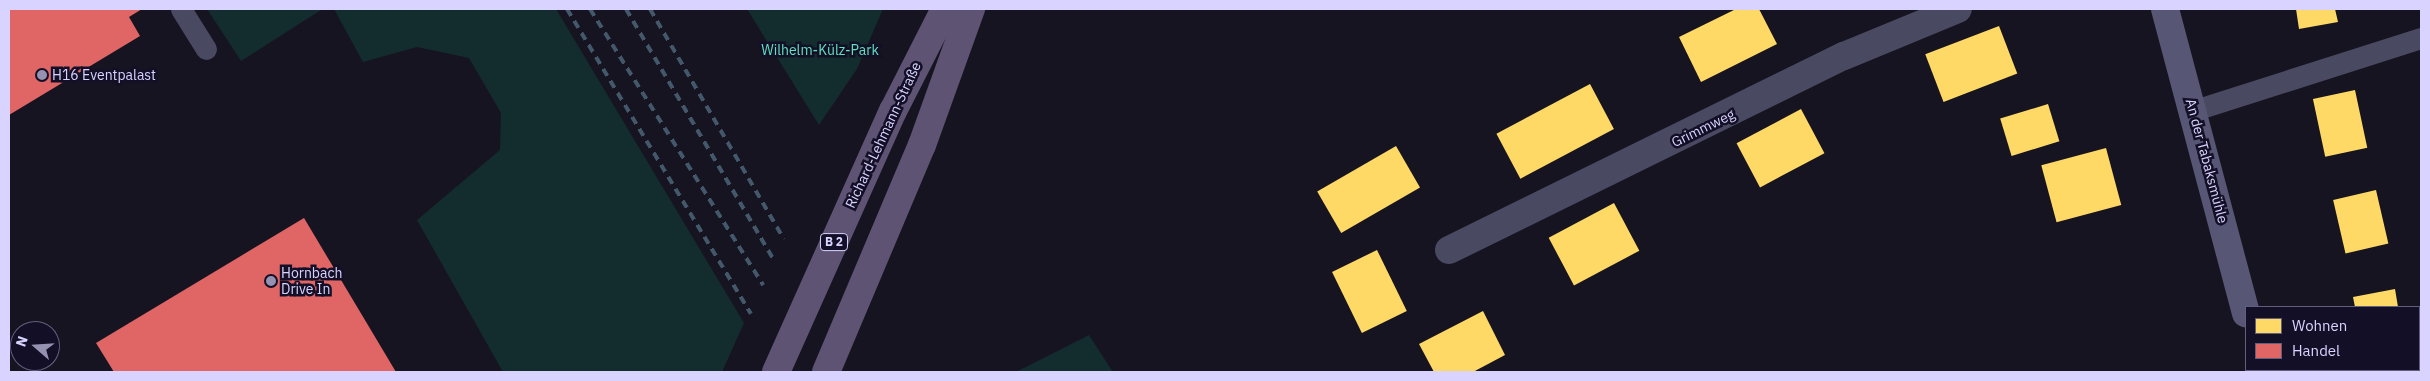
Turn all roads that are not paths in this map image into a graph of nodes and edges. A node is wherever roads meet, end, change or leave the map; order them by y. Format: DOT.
graph roads {
  1 [pos="182,9"];
  2 [pos="945,9"];
  3 [pos="971,9"];
  4 [pos="1958,9"];
  5 [pos="2165,9"];
  6 [pos="2421,38"];
  7 [pos="206,49"];
  8 [pos="2194,110"];
  9 [pos="1449,250"];
  10 [pos="2245,309"];
  11 [pos="776,372"];
  12 [pos="826,372"];
  1 -- 7 [label="lane"];
  2 -- 11 [label="main road, Richard-Lehmann-Straße / B 2, bridge"];
  3 -- 12 [label="main road, bridge"];
  4 -- 9 [label="street, Grimmweg"];
  5 -- 8 [label="main road, An der Tabaksmühle"];
  6 -- 8 [label="lane"];
  8 -- 10 [label="main road, An der Tabaksmühle"];
}
